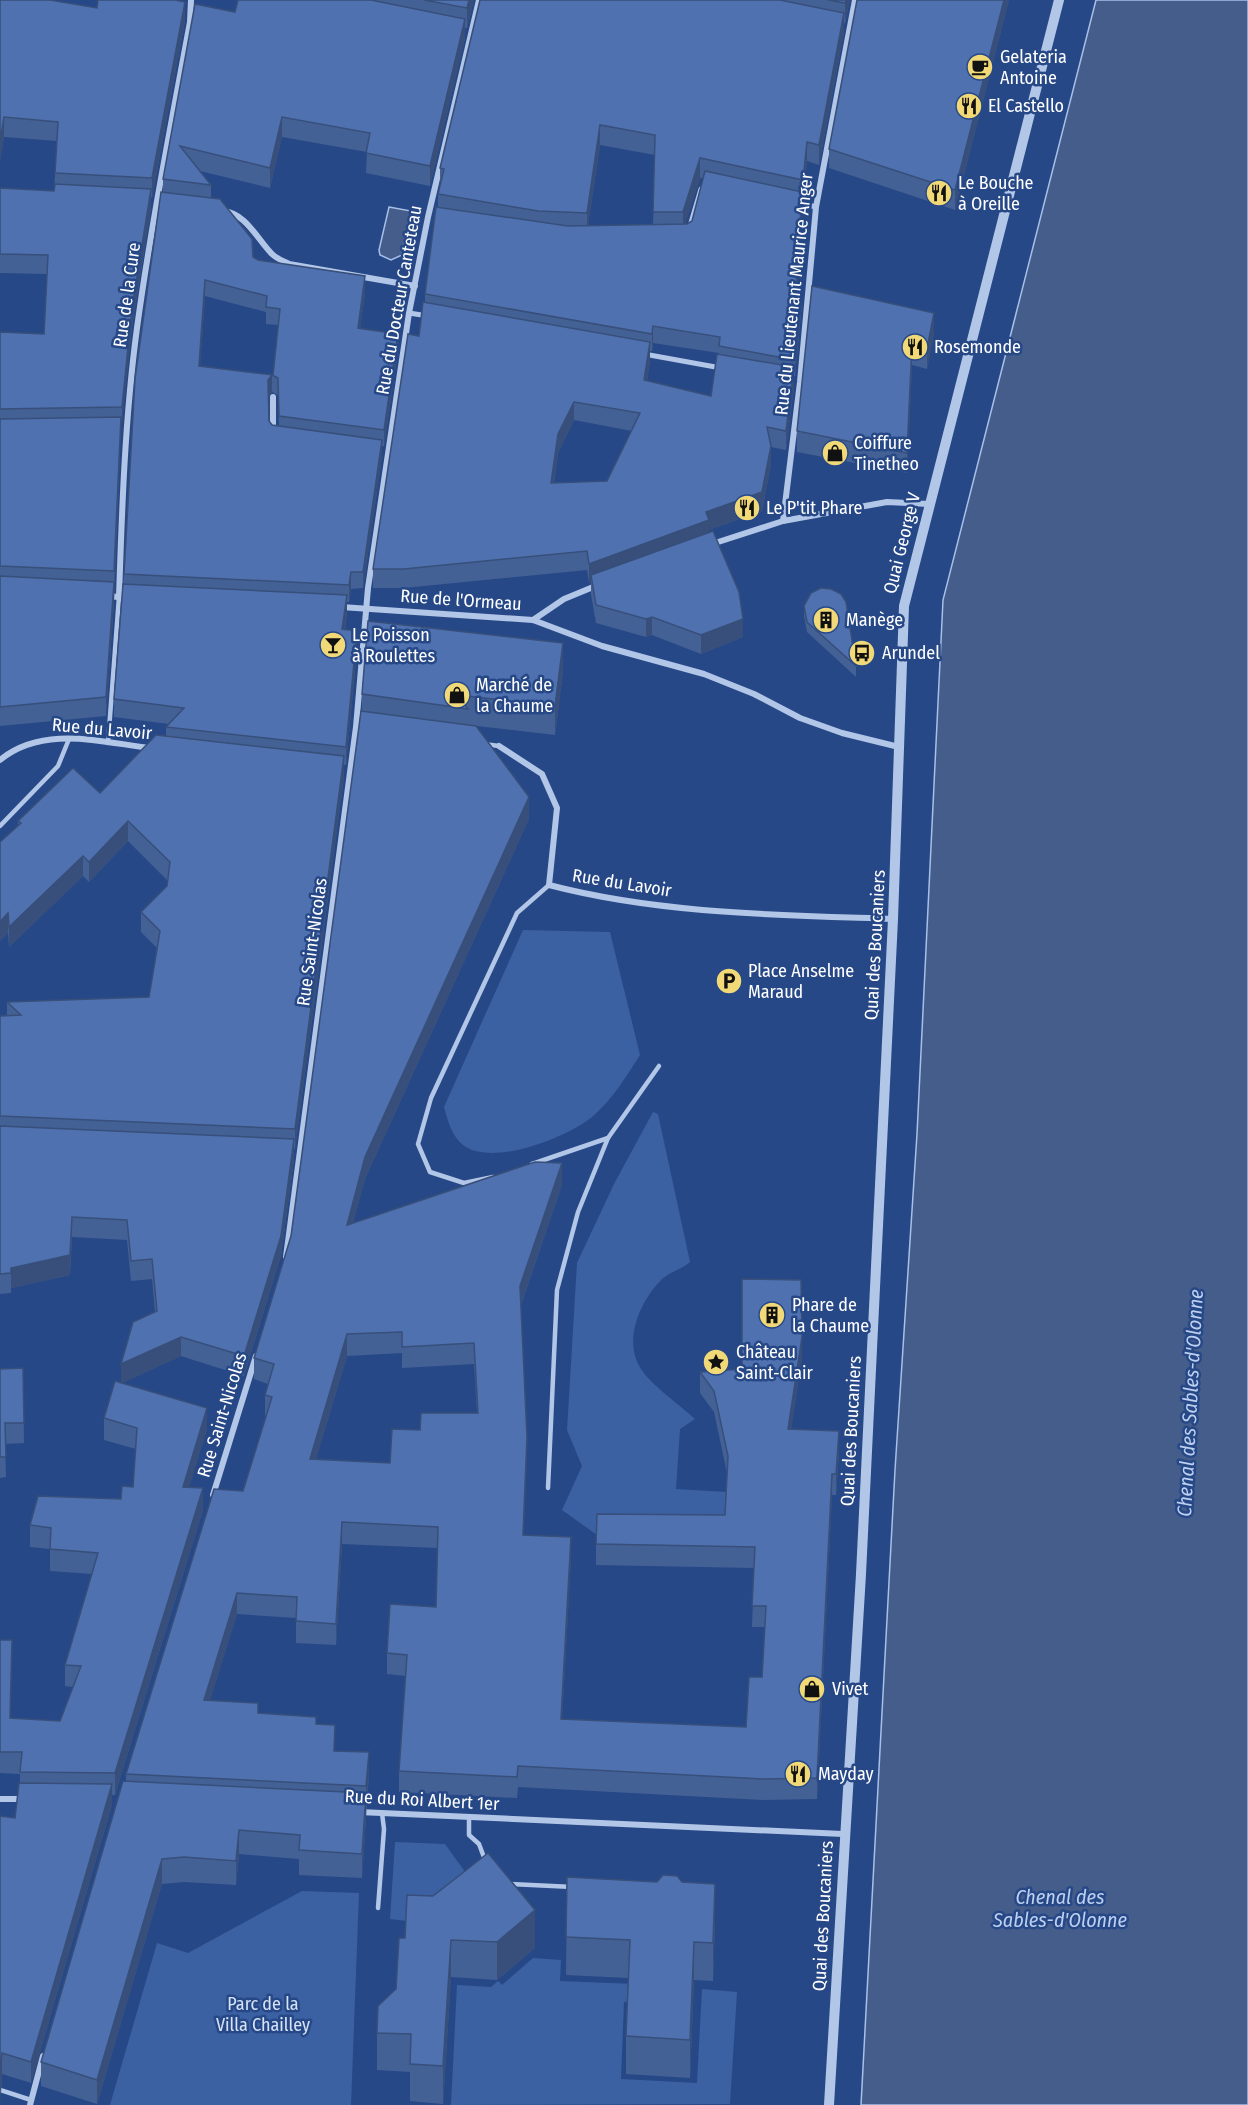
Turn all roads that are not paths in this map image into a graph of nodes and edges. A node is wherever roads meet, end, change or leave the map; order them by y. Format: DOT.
graph roads {
  1 [pos="191,0"];
  2 [pos="479,0"];
  3 [pos="855,0"];
  4 [pos="1059,0"];
  5 [pos="839,26"];
  6 [pos="850,28"];
  7 [pos="459,31"];
  8 [pos="470,34"];
  9 [pos="702,182"];
  10 [pos="793,202"];
  11 [pos="146,203"];
  12 [pos="156,203"];
  13 [pos="167,204"];
  14 [pos="816,207"];
  15 [pos="210,209"];
  16 [pos="428,217"];
  17 [pos="436,218"];
  18 [pos="687,236"];
  19 [pos="415,286"];
  20 [pos="409,313"];
  21 [pos="432,317"];
  22 [pos="639,353"];
  23 [pos="731,369"];
  24 [pos="789,380"];
  25 [pos="800,382"];
  26 [pos="273,397"];
  27 [pos="114,431"];
  28 [pos="126,431"];
  29 [pos="285,439"];
  30 [pos="377,451"];
  31 [pos="389,452"];
  32 [pos="929,504"];
  33 [pos="783,521"];
  34 [pos="709,545"];
  35 [pos="607,582"];
  36 [pos="95,596"];
  37 [pos="119,597"];
  38 [pos="143,598"];
  39 [pos="904,606"];
  40 [pos="333,607"];
  41 [pos="366,608"];
  42 [pos="533,620"];
  43 [pos="356,727"];
  44 [pos="366,729"];
  45 [pos="69,739"];
  46 [pos="108,743"];
  47 [pos="477,743"];
  48 [pos="499,746"];
  49 [pos="899,747"];
  50 [pos="155,748"];
  51 [pos="0,760"];
  52 [pos="342,770"];
  53 [pos="350,771"];
  54 [pos="0,826"];
  55 [pos="549,885"];
  56 [pos="893,919"];
  57 [pos="659,1066"];
  58 [pos="608,1138"];
  59 [pos="288,1154"];
  60 [pos="298,1154"];
  61 [pos="521,1168"];
  62 [pos="499,1176"];
  63 [pos="282,1269"];
  64 [pos="258,1348"];
  65 [pos="548,1488"];
  66 [pos="209,1506"];
  67 [pos="0,1799"];
  68 [pos="33,1800"];
  69 [pos="347,1811"];
  70 [pos="382,1813"];
  71 [pos="469,1817"];
  72 [pos="843,1834"];
  73 [pos="486,1863"];
  74 [pos="505,1884"];
  75 [pos="576,1887"];
  76 [pos="378,1908"];
  77 [pos="47,2044"];
  78 [pos="0,2090"];
  79 [pos="30,2102"];
  80 [pos="828,2105"];
  1 -- 12 [label="street, Rue de la Cure"];
  2 -- 8 [label="street, Rue du Docteur Canteteau"];
  3 -- 6 [label="street, Rue du Lieutenant Maurice Anger"];
  4 -- 32 [label="street, Quai George V"];
  5 -- 6 [label="street"];
  6 -- 14 [label="street, Rue du Lieutenant Maurice Anger"];
  7 -- 8 [label="street"];
  8 -- 16 [label="street, Rue du Docteur Canteteau"];
  9 -- 18 [label="street"];
  10 -- 14 [label="street"];
  11 -- 12 [label="street"];
  12 -- 13 [label="street"];
  12 -- 28 [label="street, Rue de la Cure"];
  14 -- 25 [label="street, Rue du Lieutenant Maurice Anger"];
  15 -- 19 [label="street"];
  16 -- 17 [label="street"];
  16 -- 19 [label="street, Rue du Docteur Canteteau"];
  19 -- 20 [label="street, Rue du Docteur Canteteau"];
  20 -- 21 [label="street"];
  20 -- 31 [label="street, Rue du Docteur Canteteau"];
  22 -- 23 [label="street"];
  24 -- 25 [label="street"];
  25 -- 33 [label="street, Rue du Lieutenant Maurice Anger"];
  26 -- 29 [label="street"];
  27 -- 28 [label="street"];
  28 -- 37 [label="street, Rue de la Cure"];
  30 -- 31 [label="street"];
  31 -- 41 [label="street, Rue du Docteur Canteteau"];
  32 -- 33 [label="street"];
  32 -- 39 [label="street, Quai George V"];
  33 -- 34 [label="street"];
  35 -- 42 [label="street, Rue de l'Ormeau"];
  36 -- 37 [label="street"];
  37 -- 38 [label="street"];
  37 -- 46 [label="lane"];
  39 -- 49 [label="street, Quai des Boucaniers"];
  40 -- 41 [label="street, Rue de l'Ormeau"];
  41 -- 42 [label="street, Rue de l'Ormeau"];
  41 -- 43 [label="street, Rue Saint-Nicolas"];
  42 -- 49 [label="street"];
  43 -- 44 [label="lane"];
  43 -- 53 [label="street, Rue Saint-Nicolas"];
  45 -- 46 [label="street, Rue du Lavoir"];
  45 -- 51 [label="street, Rue du Lavoir"];
  45 -- 54 [label="lane"];
  46 -- 50 [label="street, Rue du Lavoir"];
  47 -- 48 [label="lane, Rue du Lavoir"];
  48 -- 55 [label="street, Rue du Lavoir"];
  49 -- 56 [label="street, Quai des Boucaniers"];
  52 -- 53 [label="street"];
  53 -- 60 [label="street, Rue Saint-Nicolas"];
  55 -- 56 [label="street, Rue du Lavoir"];
  55 -- 62 [label="lane"];
  56 -- 72 [label="street, Quai des Boucaniers"];
  57 -- 58 [label="lane"];
  58 -- 61 [label="lane"];
  58 -- 65 [label="lane"];
  59 -- 60 [label="street"];
  60 -- 63 [label="street, Rue Saint-Nicolas"];
  64 -- 66 [label="street, Rue Saint-Nicolas"];
  67 -- 68 [label="street"];
  69 -- 70 [label="street, Rue du Roi Albert 1er"];
  70 -- 71 [label="street, Rue du Roi Albert 1er"];
  70 -- 76 [label="lane"];
  71 -- 72 [label="street, Rue du Roi Albert 1er"];
  71 -- 73 [label="lane"];
  72 -- 80 [label="street, Quai des Boucaniers"];
  74 -- 75 [label="lane"];
  77 -- 79 [label="street"];
  78 -- 79 [label="lane"];
}
